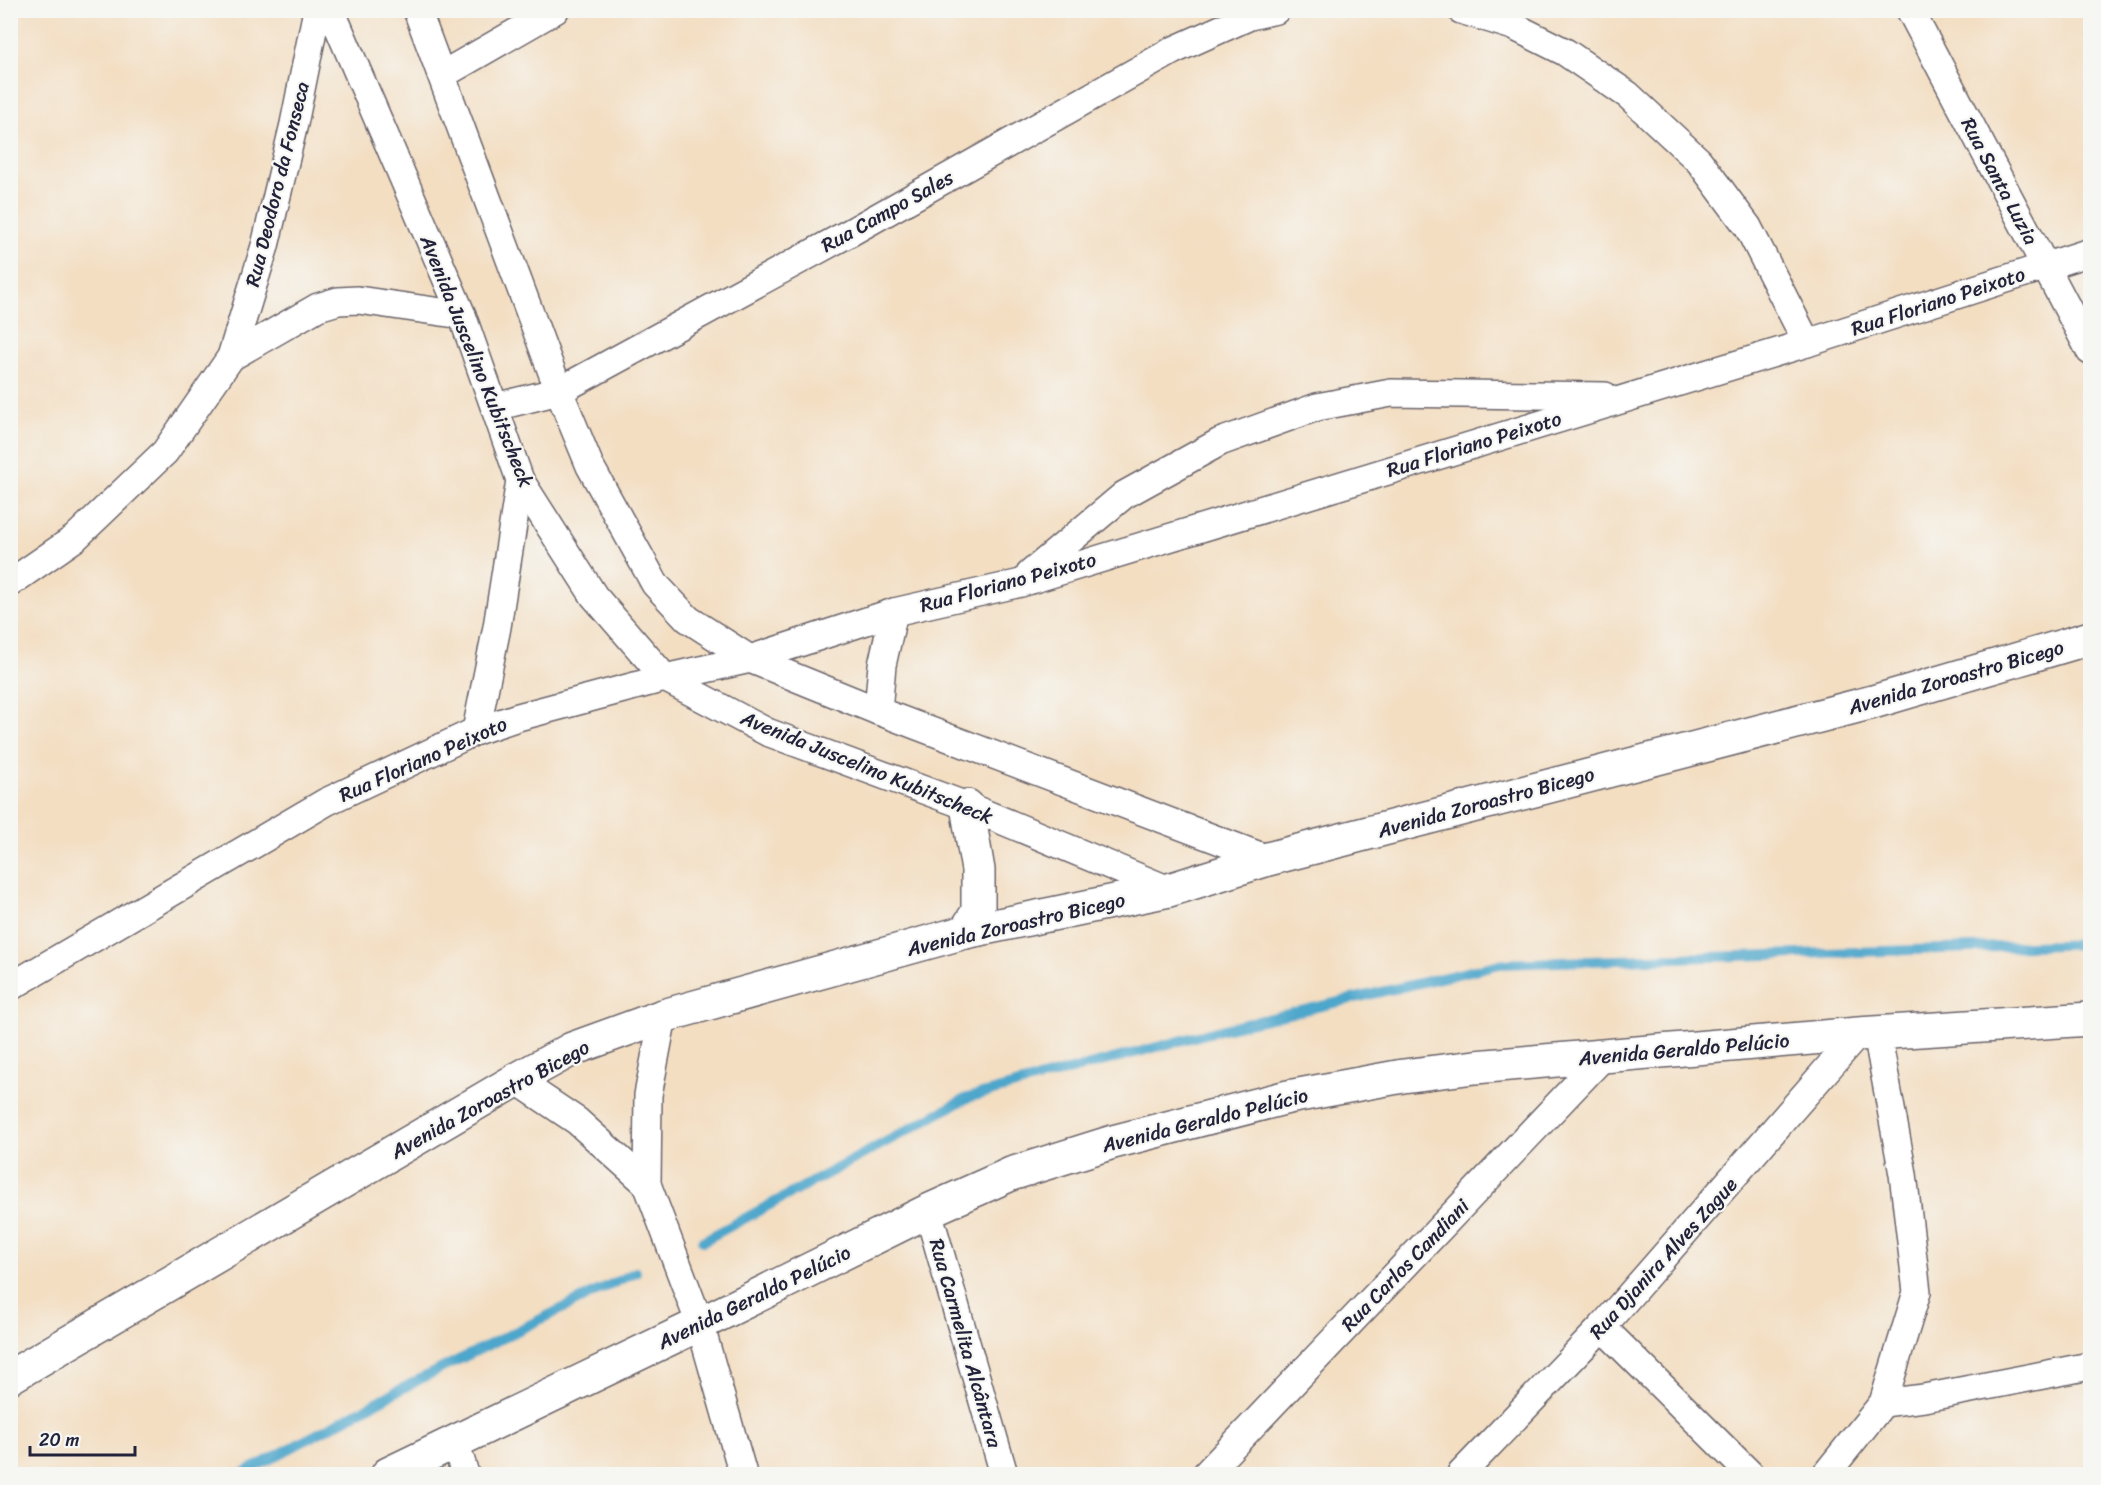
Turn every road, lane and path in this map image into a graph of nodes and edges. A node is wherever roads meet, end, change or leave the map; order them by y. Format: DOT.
graph roads {
  1 [pos="316,10"];
  2 [pos="331,10"];
  3 [pos="417,10"];
  4 [pos="555,10"];
  5 [pos="1276,10"];
  6 [pos="1461,10"];
  7 [pos="1910,10"];
  8 [pos="442,75"];
  9 [pos="2091,252"];
  10 [pos="2045,267"];
  11 [pos="462,315"];
  12 [pos="1807,343"];
  13 [pos="2091,351"];
  14 [pos="231,357"];
  15 [pos="559,391"];
  16 [pos="1630,397"];
  17 [pos="495,407"];
  18 [pos="520,480"];
  19 [pos="10,583"];
  20 [pos="1021,583"];
  21 [pos="894,612"];
  22 [pos="2091,638"];
  23 [pos="750,659"];
  24 [pos="665,678"];
  25 [pos="878,711"];
  26 [pos="476,731"];
  27 [pos="967,807"];
  28 [pos="1268,859"];
  29 [pos="1169,890"];
  30 [pos="965,932"];
  31 [pos="10,987"];
  32 [pos="663,1016"];
  33 [pos="2091,1019"];
  34 [pos="1867,1034"];
  35 [pos="1604,1056"];
  36 [pos="516,1080"];
  37 [pos="647,1184"];
  38 [pos="928,1211"];
  39 [pos="700,1324"];
  40 [pos="1602,1327"];
  41 [pos="2091,1366"];
  42 [pos="10,1377"];
  43 [pos="1883,1403"];
  44 [pos="455,1441"];
  45 [pos="388,1474"];
  46 [pos="465,1474"];
  47 [pos="743,1474"];
  48 [pos="1004,1474"];
  49 [pos="1206,1474"];
  50 [pos="1461,1474"];
  51 [pos="1750,1474"];
  52 [pos="1826,1474"];
  1 -- 14 [label="street, Rua Deodoro da Fonseca"];
  2 -- 11 [label="street, Avenida Juscelino Kubitscheck"];
  3 -- 8 [label="street"];
  4 -- 8 [label="street"];
  5 -- 15 [label="street, Rua Campo Sales"];
  6 -- 12 [label="street"];
  7 -- 10 [label="street, Rua Santa Luzia"];
  8 -- 15 [label="street"];
  9 -- 10 [label="street, Rua Floriano Peixoto"];
  10 -- 12 [label="street, Rua Floriano Peixoto"];
  10 -- 13 [label="street, Rua Santa Luzia"];
  11 -- 14 [label="street, Rua Deodoro da Fonseca"];
  11 -- 17 [label="street, Avenida Juscelino Kubitscheck"];
  12 -- 16 [label="street, Rua Floriano Peixoto"];
  14 -- 19 [label="street, Rua Deodoro da Fonseca"];
  15 -- 17 [label="street, Rua Campo Sales"];
  15 -- 23 [label="street"];
  16 -- 20 [label="street, Rua Floriano Peixoto"];
  16 -- 20 [label="street"];
  17 -- 18 [label="street, Avenida Juscelino Kubitscheck"];
  18 -- 24 [label="street, Avenida Juscelino Kubitscheck"];
  18 -- 26 [label="street"];
  20 -- 21 [label="street, Rua Floriano Peixoto"];
  21 -- 23 [label="street, Rua Floriano Peixoto"];
  21 -- 25 [label="street"];
  22 -- 28 [label="street, Avenida Zoroastro Bicego"];
  23 -- 24 [label="street, Rua Floriano Peixoto"];
  23 -- 25 [label="street"];
  24 -- 26 [label="street, Rua Floriano Peixoto"];
  24 -- 27 [label="street, Avenida Juscelino Kubitscheck"];
  25 -- 28 [label="street"];
  26 -- 31 [label="street, Rua Floriano Peixoto"];
  27 -- 29 [label="street, Avenida Juscelino Kubitscheck"];
  27 -- 30 [label="street"];
  28 -- 29 [label="street, Avenida Zoroastro Bicego"];
  29 -- 30 [label="street, Avenida Zoroastro Bicego"];
  30 -- 32 [label="street, Avenida Zoroastro Bicego"];
  32 -- 36 [label="street, Avenida Zoroastro Bicego"];
  32 -- 37 [label="street"];
  33 -- 34 [label="street, Avenida Geraldo Pelúcio"];
  34 -- 35 [label="street, Avenida Geraldo Pelúcio"];
  34 -- 40 [label="street, Rua Djanira Alves Zague"];
  34 -- 43 [label="street"];
  35 -- 38 [label="street, Avenida Geraldo Pelúcio"];
  35 -- 49 [label="street, Rua Carlos Candiani"];
  36 -- 37 [label="street"];
  36 -- 42 [label="street, Avenida Zoroastro Bicego"];
  37 -- 39 [label="street"];
  38 -- 39 [label="street, Avenida Geraldo Pelúcio"];
  38 -- 48 [label="street, Rua Carmelita Alcântara"];
  39 -- 44 [label="street, Avenida Geraldo Pelúcio"];
  39 -- 47 [label="street"];
  40 -- 50 [label="street, Rua Djanira Alves Zague"];
  40 -- 51 [label="street"];
  41 -- 43 [label="street"];
  43 -- 52 [label="street"];
  44 -- 45 [label="street, Avenida Geraldo Pelúcio"];
  44 -- 46 [label="street"];
}
